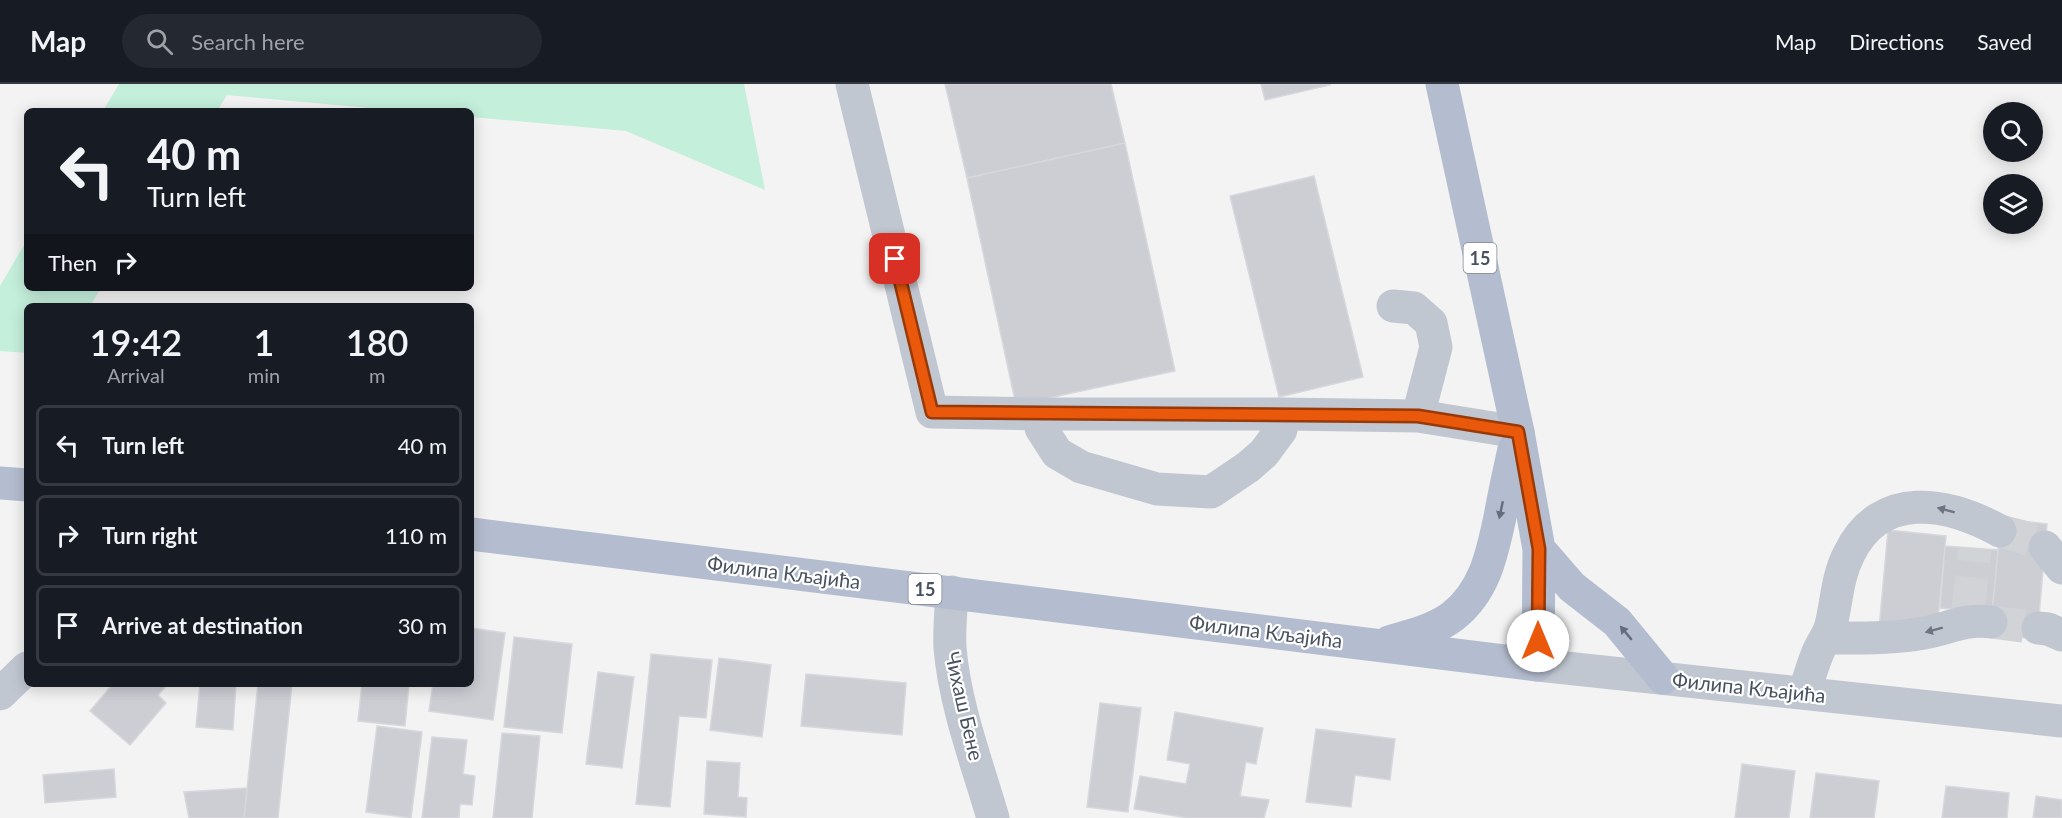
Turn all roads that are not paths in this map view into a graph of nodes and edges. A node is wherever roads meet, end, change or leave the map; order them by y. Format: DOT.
graph roads {
  1 [pos="852,84"];
  2 [pos="1442,84"];
  3 [pos="1393,306"];
  4 [pos="1039,414"];
  5 [pos="1283,414"];
  6 [pos="1418,416"];
  7 [pos="1518,432"];
  8 [pos="0,483"];
  9 [pos="24,485"];
  10 [pos="1984,533"];
  11 [pos="474,534"];
  12 [pos="1539,549"];
  13 [pos="951,592"];
  14 [pos="1976,618"];
  15 [pos="1826,638"];
  16 [pos="1379,645"];
  17 [pos="1538,664"];
  18 [pos="24,671"];
  19 [pos="1663,678"];
  20 [pos="1804,693"];
  21 [pos="0,694"];
  22 [pos="2062,721"];
  23 [pos="993,818"];
  1 -- 4 [label="street"];
  2 -- 7 [label="main road, 15"];
  3 -- 6 [label="street"];
  4 -- 5 [label="street"];
  4 -- 5 [label="street"];
  5 -- 6 [label="street"];
  6 -- 7 [label="street"];
  7 -- 12 [label="main road, 15"];
  7 -- 16 [label="main road, one-way"];
  8 -- 9 [label="main road"];
  10 -- 15 [label="street, one-way"];
  11 -- 13 [label="main road, Филипа Кљајића / 15"];
  12 -- 17 [label="main road, 15"];
  19 -- 12 [label="main road, one-way"];
  13 -- 16 [label="main road, Филипа Кљајића / 15"];
  13 -- 23 [label="street, Чихаш Бене"];
  14 -- 15 [label="street, one-way"];
  15 -- 20 [label="street"];
  16 -- 17 [label="main road, Филипа Кљајића / 15"];
  17 -- 19 [label="street, Филипа Кљајића"];
  18 -- 21 [label="street"];
  19 -- 20 [label="street, Филипа Кљајића"];
  20 -- 22 [label="street, Филипа Кљајића"];
}
